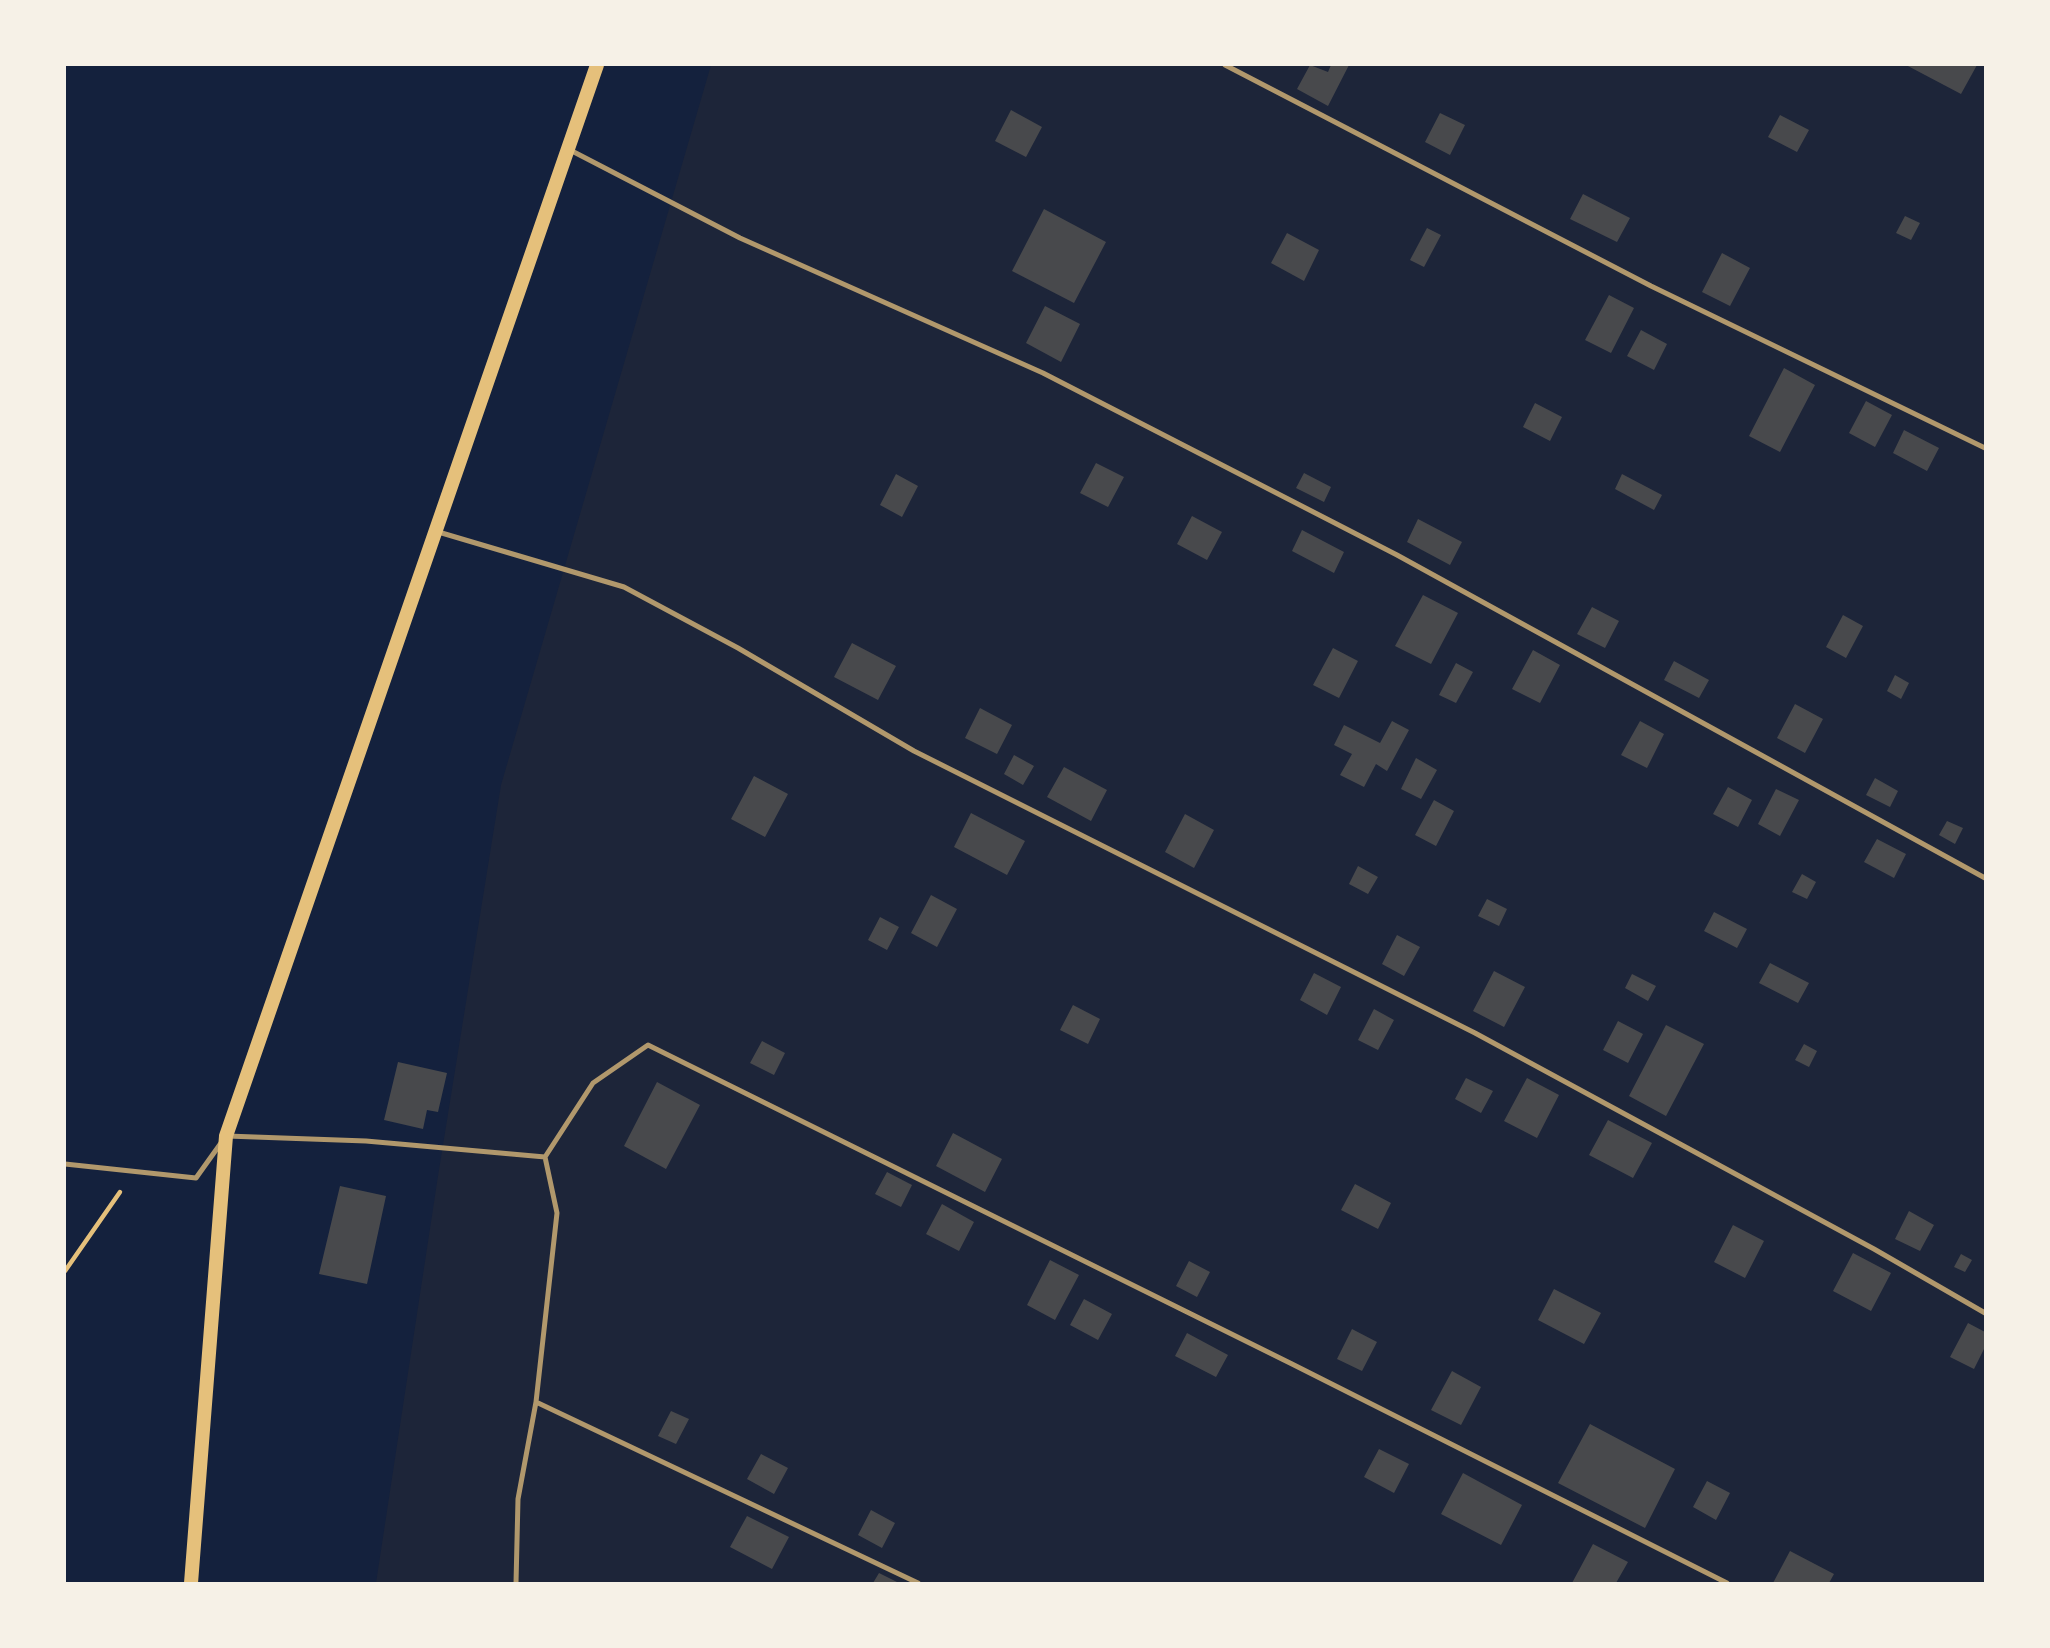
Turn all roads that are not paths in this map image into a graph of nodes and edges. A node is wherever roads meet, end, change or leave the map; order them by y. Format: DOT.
graph roads {
  1 [pos="597,65"];
  2 [pos="1225,65"];
  3 [pos="568,149"];
  4 [pos="1985,448"];
  5 [pos="435,531"];
  6 [pos="1985,878"];
  7 [pos="226,1136"];
  8 [pos="545,1157"];
  9 [pos="65,1164"];
  10 [pos="1985,1313"];
  11 [pos="536,1402"];
  12 [pos="191,1583"];
  13 [pos="516,1583"];
  14 [pos="918,1583"];
  15 [pos="1727,1583"];
  1 -- 3 [label="main road"];
  2 -- 4 [label="lane"];
  3 -- 5 [label="main road"];
  3 -- 6 [label="lane"];
  5 -- 7 [label="main road"];
  5 -- 10 [label="lane"];
  7 -- 8 [label="lane"];
  7 -- 9 [label="lane"];
  7 -- 12 [label="main road"];
  8 -- 11 [label="lane"];
  8 -- 15 [label="lane"];
  11 -- 13 [label="lane"];
  11 -- 14 [label="lane"];
}
